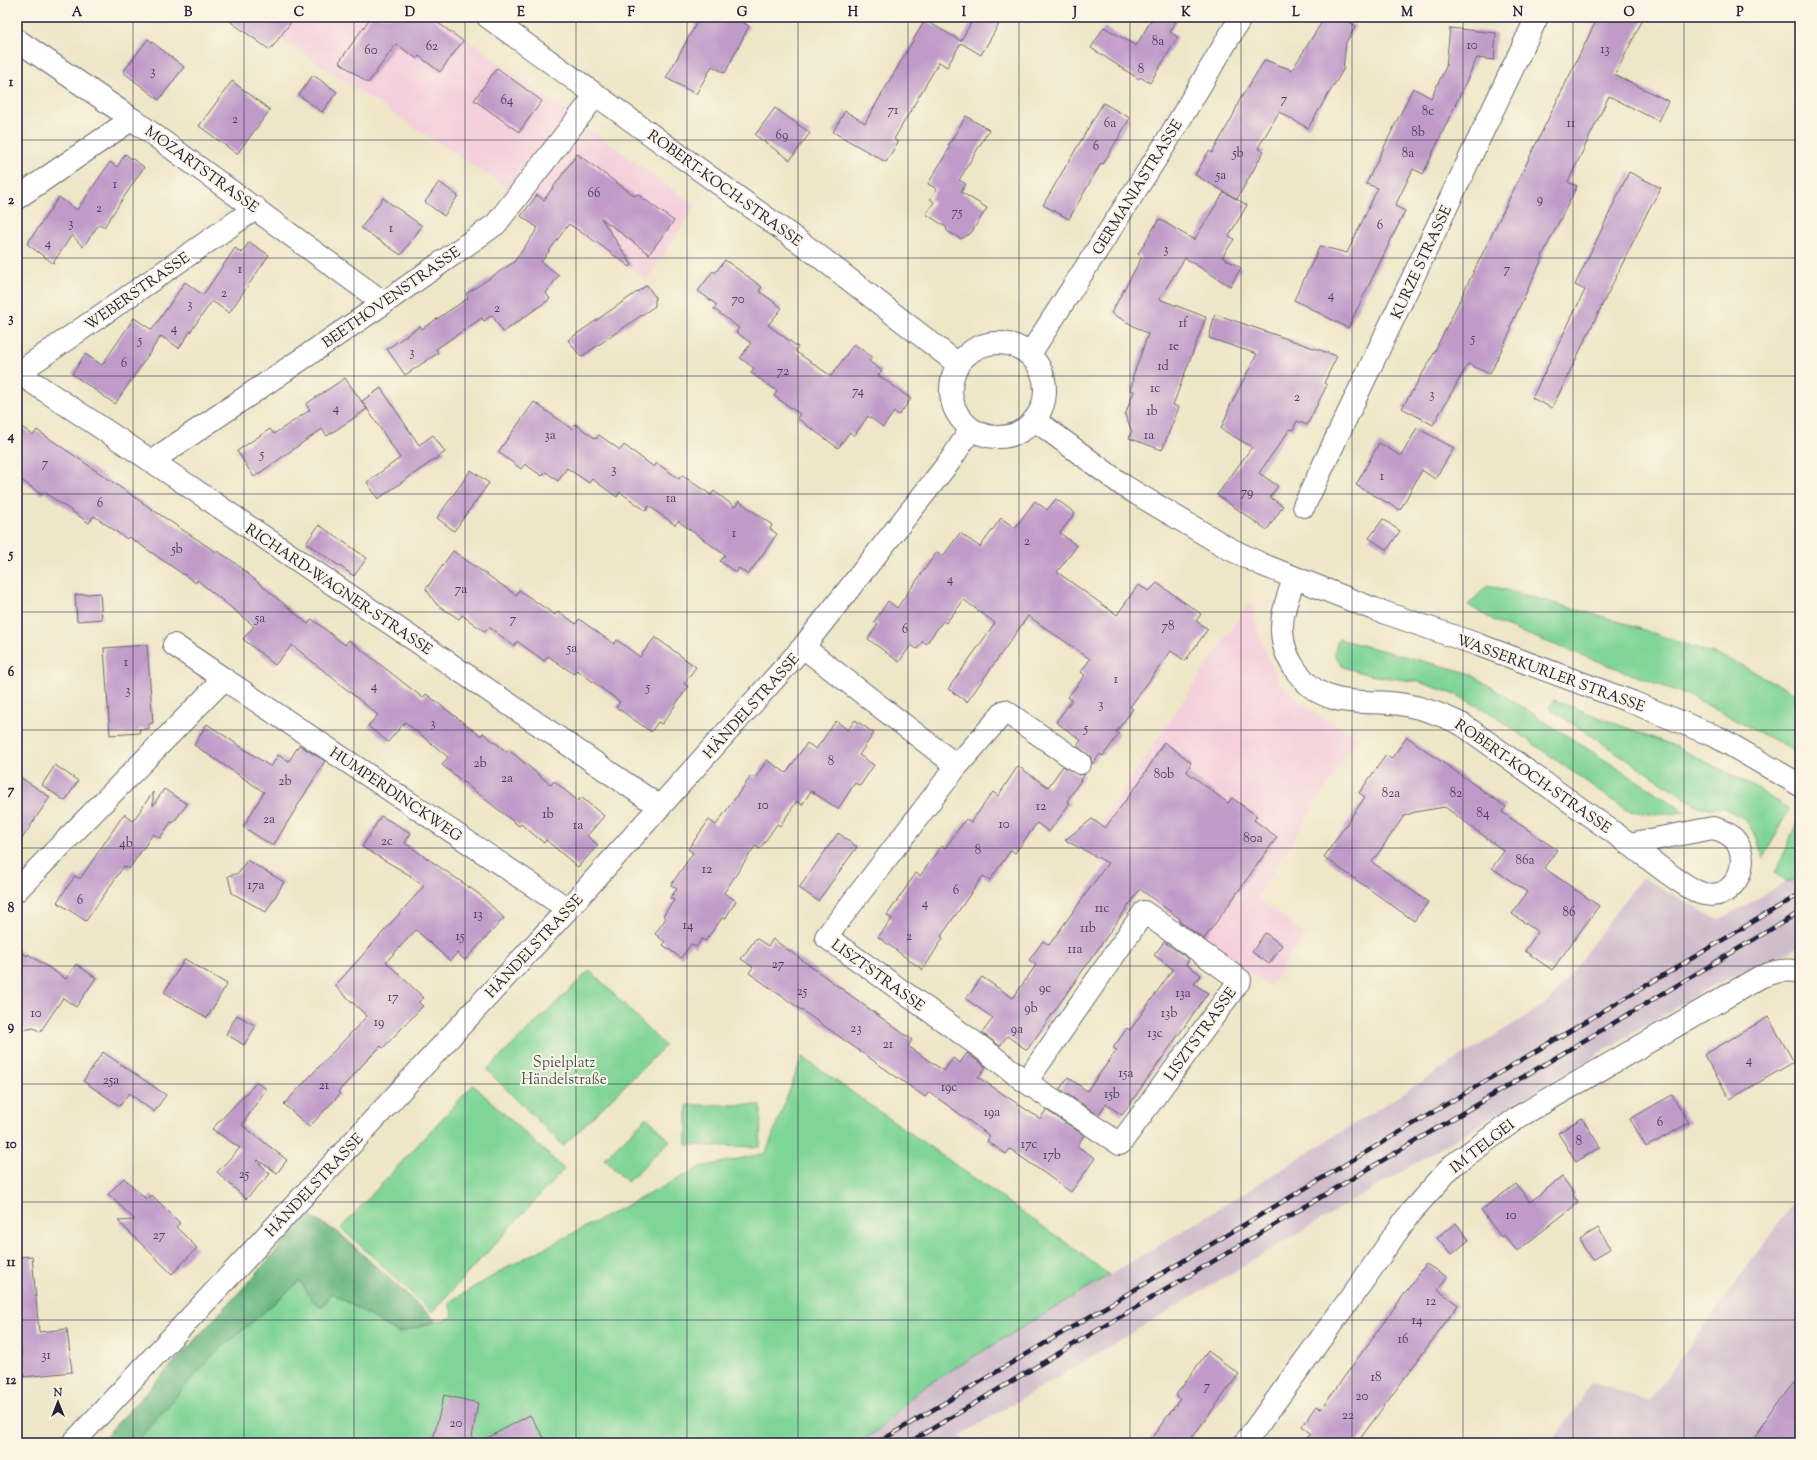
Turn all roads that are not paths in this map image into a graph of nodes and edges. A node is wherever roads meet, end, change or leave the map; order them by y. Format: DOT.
graph roads {
  1 [pos="1241,17"];
  2 [pos="1537,17"];
  3 [pos="502,21"];
  4 [pos="17,40"];
  5 [pos="596,95"];
  6 [pos="132,119"];
  7 [pos="17,198"];
  8 [pos="256,208"];
  9 [pos="384,303"];
  10 [pos="1030,354"];
  11 [pos="958,364"];
  12 [pos="17,373"];
  13 [pos="1035,420"];
  14 [pos="971,429"];
  15 [pos="152,461"];
  16 [pos="1304,506"];
  17 [pos="1294,578"];
  18 [pos="174,645"];
  19 [pos="803,648"];
  20 [pos="224,679"];
  21 [pos="1080,763"];
  22 [pos="956,766"];
  23 [pos="1800,785"];
  24 [pos="660,807"];
  25 [pos="1629,844"];
  26 [pos="17,890"];
  27 [pos="568,909"];
  28 [pos="1795,971"];
  29 [pos="1026,1082"];
  30 [pos="73,1443"];
  31 [pos="1246,1443"];
  1 -- 10 [label="street, GERMANIASTRASSE"];
  2 -- 16 [label="street, KURZE STRASSE"];
  3 -- 5 [label="street, ROBERT-KOCH-STRASSE"];
  4 -- 6 [label="street, MOZARTSTRASSE"];
  5 -- 9 [label="street, BEETHOVENSTRASSE"];
  5 -- 11 [label="street, ROBERT-KOCH-STRASSE"];
  6 -- 7 [label="street"];
  6 -- 8 [label="street, MOZARTSTRASSE"];
  8 -- 9 [label="street, MOZARTSTRASSE"];
  8 -- 12 [label="street, WEBERSTRASSE"];
  9 -- 15 [label="street, BEETHOVENSTRASSE"];
  10 -- 11 [label="street"];
  10 -- 13 [label="street"];
  11 -- 14 [label="street"];
  12 -- 15 [label="street, RICHARD-WAGNER-STRASSE"];
  13 -- 14 [label="street"];
  13 -- 17 [label="street"];
  14 -- 19 [label="street, HÄNDELSTRASSE"];
  15 -- 24 [label="street, RICHARD-WAGNER-STRASSE"];
  17 -- 23 [label="street, WASSERKURLER STRASSE"];
  17 -- 25 [label="street, ROBERT-KOCH-STRASSE"];
  18 -- 20 [label="street, HUMPERDINCKWEG"];
  19 -- 22 [label="street"];
  19 -- 24 [label="street, HÄNDELSTRASSE"];
  20 -- 26 [label="street"];
  20 -- 27 [label="street, HUMPERDINCKWEG"];
  21 -- 22 [label="street, LISZTSTRASSE"];
  22 -- 29 [label="street, LISZTSTRASSE"];
  24 -- 27 [label="street, HÄNDELSTRASSE"];
  25 -- 25 [label="street, ROBERT-KOCH-STRASSE"];
  27 -- 30 [label="street, HÄNDELSTRASSE"];
  28 -- 31 [label="street, IM TELGEI"];
  29 -- 29 [label="street, LISZTSTRASSE"];
}
